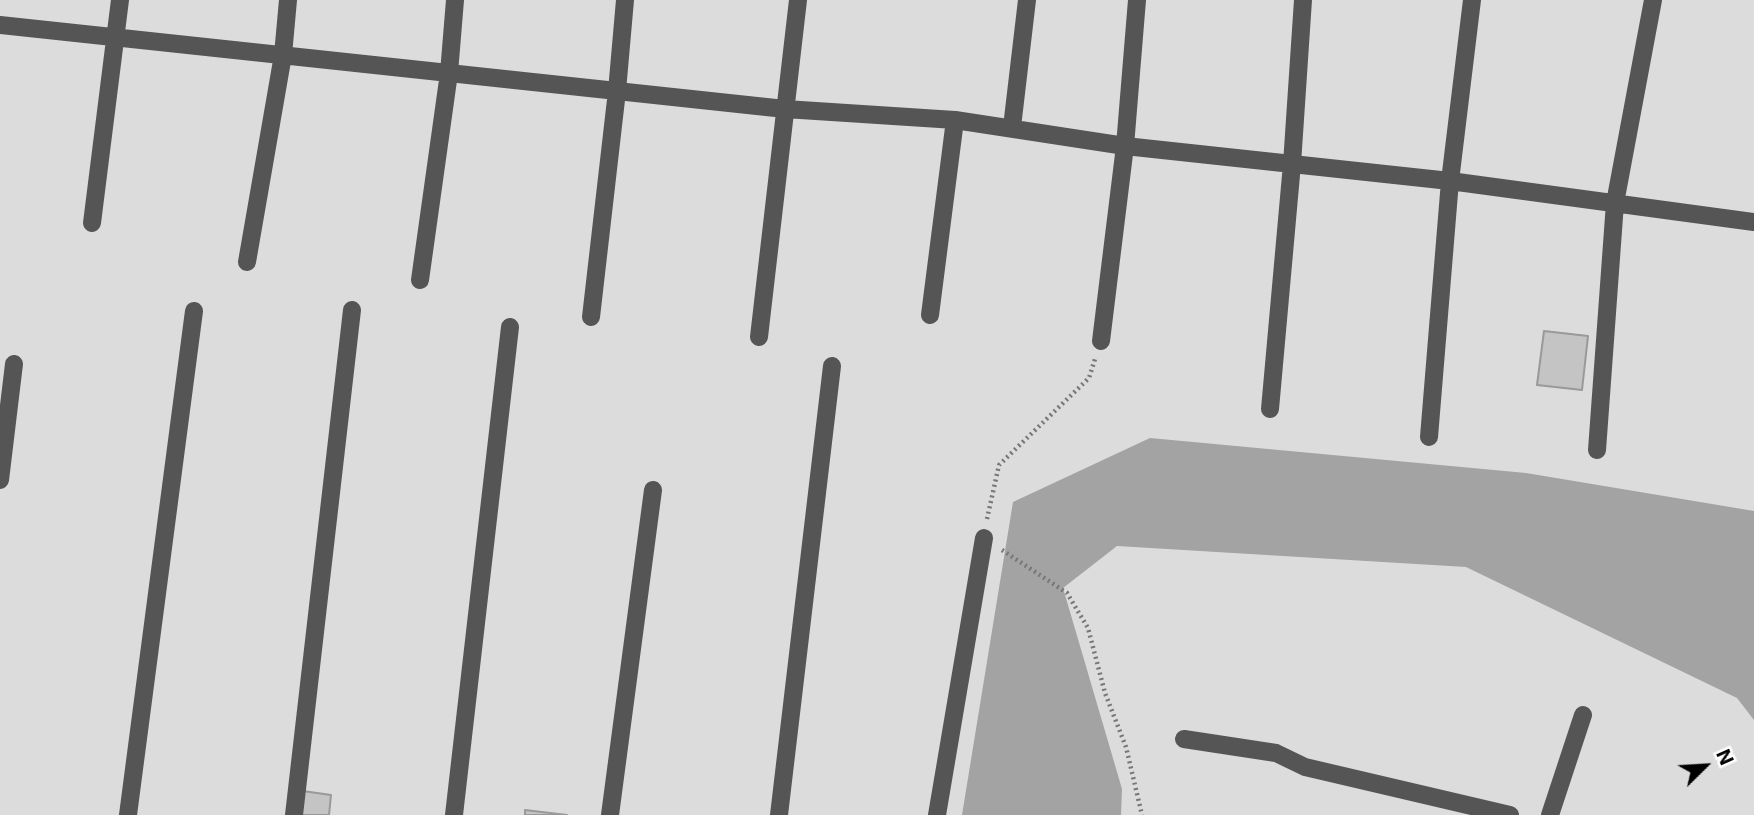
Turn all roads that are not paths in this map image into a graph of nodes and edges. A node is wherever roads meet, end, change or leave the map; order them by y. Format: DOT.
graph roads {
  1 [pos="120,0"];
  2 [pos="288,0"];
  3 [pos="455,0"];
  4 [pos="625,0"];
  5 [pos="798,0"];
  6 [pos="1027,0"];
  7 [pos="1137,0"];
  8 [pos="1303,0"];
  9 [pos="1472,0"];
  10 [pos="1653,0"];
  11 [pos="0,25"];
  12 [pos="116,37"];
  13 [pos="282,55"];
  14 [pos="449,73"];
  15 [pos="617,91"];
  16 [pos="785,109"];
  17 [pos="955,120"];
  18 [pos="1012,127"];
  19 [pos="1125,146"];
  20 [pos="1292,164"];
  21 [pos="1450,181"];
  22 [pos="1615,203"];
  23 [pos="1754,222"];
  24 [pos="92,223"];
  25 [pos="247,262"];
  26 [pos="420,280"];
  27 [pos="352,310"];
  28 [pos="194,311"];
  29 [pos="930,315"];
  30 [pos="591,317"];
  31 [pos="510,327"];
  32 [pos="759,337"];
  33 [pos="1101,341"];
  34 [pos="14,364"];
  35 [pos="832,366"];
  36 [pos="1270,409"];
  37 [pos="1429,437"];
  38 [pos="1597,450"];
  39 [pos="0,480"];
  40 [pos="653,490"];
  41 [pos="984,538"];
  42 [pos="1583,715"];
  43 [pos="1184,739"];
  44 [pos="128,815"];
  45 [pos="295,815"];
  46 [pos="454,815"];
  47 [pos="610,815"];
  48 [pos="779,815"];
  49 [pos="937,815"];
  50 [pos="1510,815"];
  51 [pos="1550,815"];
  1 -- 12 [label="street"];
  2 -- 13 [label="street"];
  3 -- 14 [label="street"];
  4 -- 15 [label="street"];
  5 -- 16 [label="street"];
  6 -- 18 [label="street"];
  7 -- 19 [label="street"];
  8 -- 20 [label="street"];
  9 -- 21 [label="street"];
  10 -- 22 [label="street"];
  11 -- 12 [label="street"];
  12 -- 13 [label="street"];
  12 -- 24 [label="street"];
  13 -- 14 [label="street"];
  13 -- 25 [label="street"];
  14 -- 15 [label="street"];
  14 -- 26 [label="street"];
  15 -- 16 [label="street"];
  15 -- 30 [label="street"];
  16 -- 17 [label="street"];
  16 -- 32 [label="street"];
  17 -- 18 [label="street"];
  17 -- 29 [label="street"];
  18 -- 19 [label="street"];
  19 -- 20 [label="street"];
  19 -- 33 [label="street"];
  20 -- 21 [label="street"];
  20 -- 36 [label="street"];
  21 -- 22 [label="street"];
  21 -- 37 [label="street"];
  22 -- 23 [label="street"];
  22 -- 38 [label="street"];
  27 -- 45 [label="street"];
  28 -- 44 [label="street"];
  31 -- 46 [label="street"];
  34 -- 39 [label="street"];
  35 -- 48 [label="street"];
  40 -- 47 [label="street"];
  41 -- 49 [label="street"];
  42 -- 51 [label="street"];
  43 -- 50 [label="street"];
}
